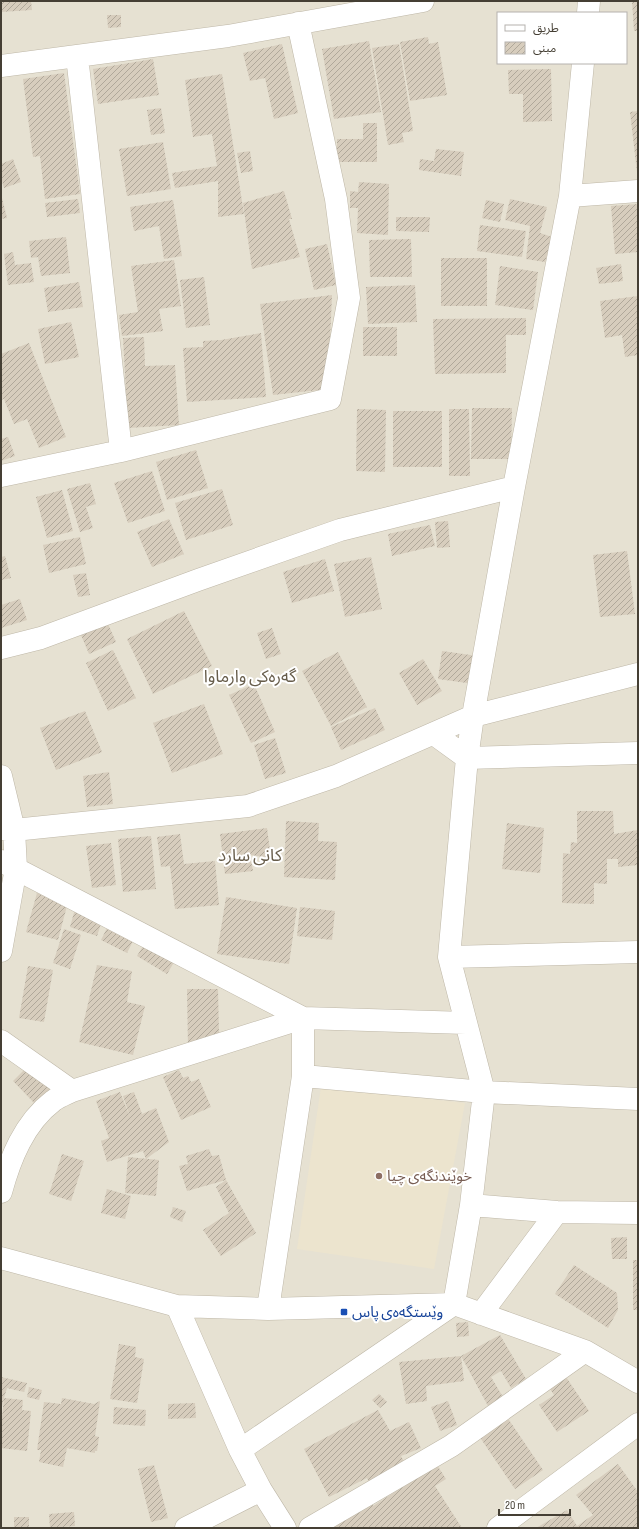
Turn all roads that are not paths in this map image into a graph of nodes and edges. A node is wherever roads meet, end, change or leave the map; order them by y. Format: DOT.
graph roads {
  1 [pos="423,1"];
  2 [pos="589,1"];
  3 [pos="588,12"];
  4 [pos="298,23"];
  5 [pos="77,56"];
  6 [pos="583,64"];
  7 [pos="1,66"];
  8 [pos="638,191"];
  9 [pos="570,196"];
  10 [pos="121,451"];
  11 [pos="1,476"];
  12 [pos="514,487"];
  13 [pos="1,648"];
  14 [pos="638,674"];
  15 [pos="473,716"];
  16 [pos="434,734"];
  17 [pos="638,753"];
  18 [pos="466,758"];
  19 [pos="1,776"];
  20 [pos="8,829"];
  21 [pos="8,864"];
  22 [pos="1,951"];
  23 [pos="638,952"];
  24 [pos="449,957"];
  25 [pos="304,1018"];
  26 [pos="466,1022"];
  27 [pos="1,1041"];
  28 [pos="303,1076"];
  29 [pos="72,1091"];
  30 [pos="484,1092"];
  31 [pos="638,1099"];
  32 [pos="1,1192"];
  33 [pos="471,1205"];
  34 [pos="557,1212"];
  35 [pos="638,1213"];
  36 [pos="1,1258"];
  37 [pos="454,1304"];
  38 [pos="177,1306"];
  39 [pos="268,1309"];
  40 [pos="481,1314"];
  41 [pos="585,1351"];
  42 [pos="638,1382"];
  43 [pos="638,1424"];
  44 [pos="240,1450"];
  45 [pos="261,1490"];
  46 [pos="186,1528"];
  47 [pos="284,1528"];
  48 [pos="310,1528"];
  49 [pos="498,1528"];
  1 -- 4 [label="street"];
  2 -- 3 [label="street"];
  4 -- 5 [label="street"];
  4 -- 10 [label="street"];
  5 -- 7 [label="street"];
  5 -- 10 [label="street"];
  6 -- 9 [label="street"];
  8 -- 9 [label="street"];
  9 -- 12 [label="street"];
  10 -- 11 [label="street"];
  12 -- 13 [label="street"];
  12 -- 15 [label="street"];
  14 -- 15 [label="street"];
  15 -- 16 [label="street"];
  15 -- 18 [label="street"];
  16 -- 18 [label="street"];
  16 -- 20 [label="street"];
  17 -- 18 [label="street"];
  18 -- 24 [label="street"];
  19 -- 20 [label="street"];
  20 -- 21 [label="street"];
  21 -- 22 [label="street"];
  21 -- 25 [label="street"];
  23 -- 24 [label="street"];
  24 -- 26 [label="street"];
  25 -- 26 [label="street"];
  25 -- 28 [label="street"];
  25 -- 29 [label="street"];
  26 -- 30 [label="street"];
  27 -- 29 [label="street"];
  28 -- 30 [label="street"];
  28 -- 39 [label="street"];
  29 -- 32 [label="street"];
  30 -- 31 [label="street"];
  30 -- 33 [label="street"];
  33 -- 34 [label="street"];
  33 -- 37 [label="street"];
  34 -- 35 [label="street"];
  34 -- 40 [label="street"];
  36 -- 38 [label="street"];
  37 -- 39 [label="street"];
  37 -- 40 [label="street"];
  37 -- 44 [label="street"];
  38 -- 39 [label="street"];
  38 -- 44 [label="street"];
  40 -- 41 [label="street"];
  41 -- 42 [label="street"];
  41 -- 48 [label="street"];
  43 -- 49 [label="street"];
  44 -- 45 [label="street"];
  45 -- 46 [label="street"];
  45 -- 47 [label="street"];
}
